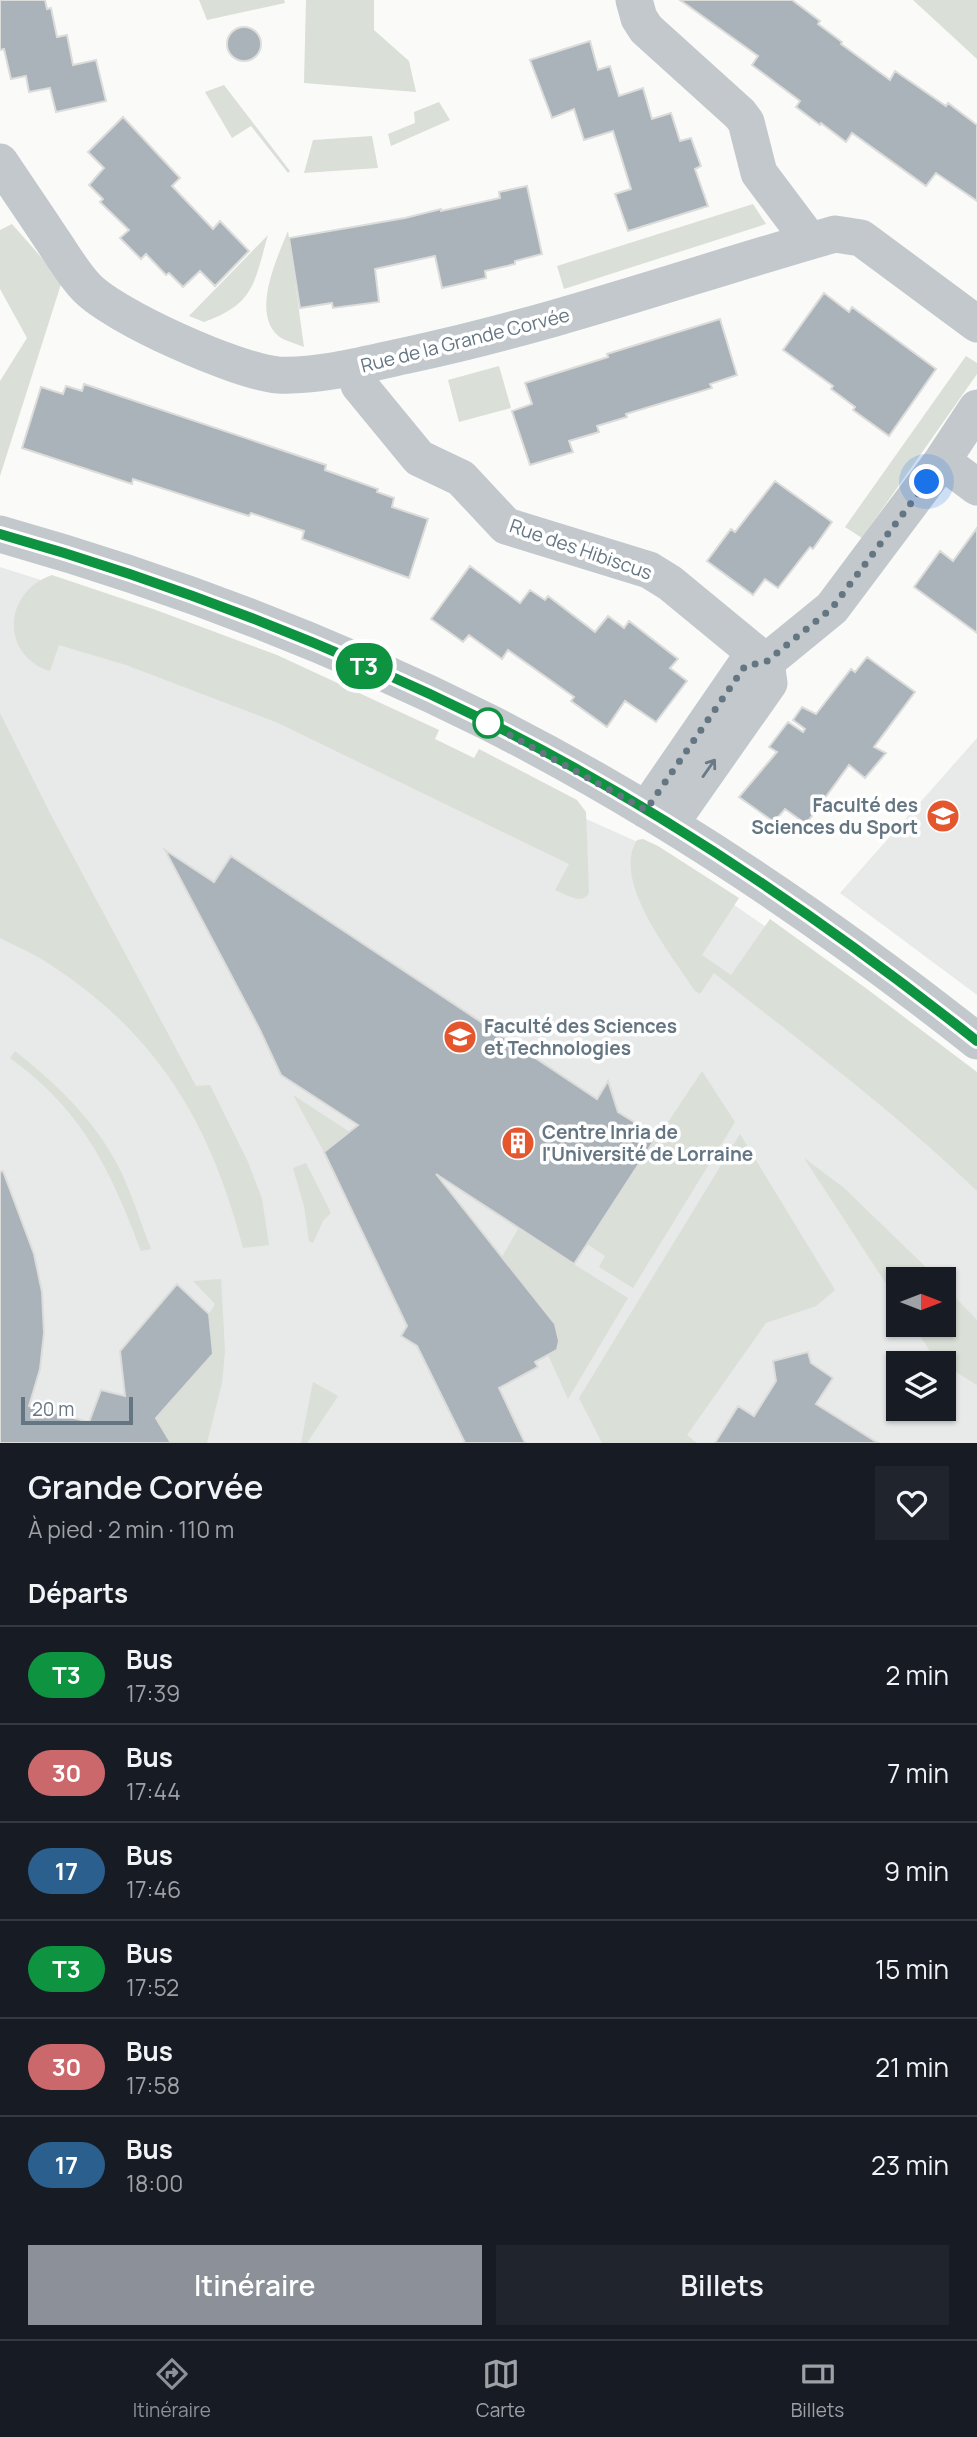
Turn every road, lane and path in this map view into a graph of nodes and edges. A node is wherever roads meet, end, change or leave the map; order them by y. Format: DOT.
graph roads {
  1 [pos="635,0"];
  2 [pos="0,163"];
  3 [pos="810,241"];
  4 [pos="977,324"];
  5 [pos="353,367"];
  6 [pos="977,408"];
  7 [pos="943,461"];
  8 [pos="977,487"];
  9 [pos="0,534"];
  10 [pos="766,662"];
  11 [pos="658,817"];
  12 [pos="977,1041"];
  1 -- 3 [label="street"];
  2 -- 5 [label="street, Rue de la Grande Corvée"];
  3 -- 4 [label="street, Rue de la Grande Corvée"];
  3 -- 5 [label="street, Rue de la Grande Corvée"];
  5 -- 10 [label="street, Rue des Hibiscus"];
  6 -- 7 [label="street"];
  7 -- 8 [label="street"];
  7 -- 10 [label="street"];
  9 -- 11 [label="street"];
  10 -- 11 [label="street"];
  11 -- 12 [label="street"];
}
